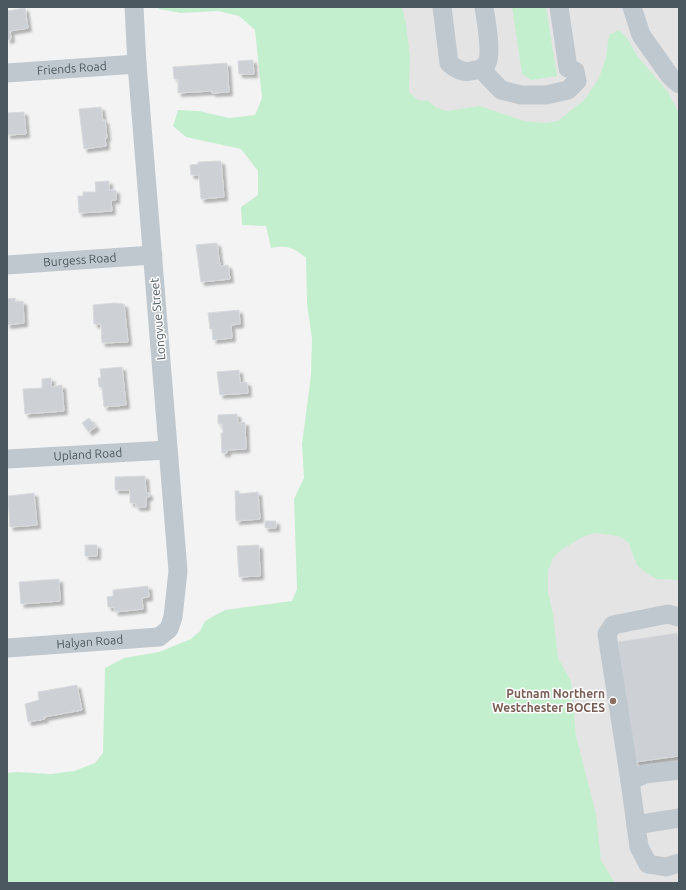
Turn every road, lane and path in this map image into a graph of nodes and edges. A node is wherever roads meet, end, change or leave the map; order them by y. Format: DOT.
graph roads {
  1 [pos="134,7"];
  2 [pos="442,7"];
  3 [pos="484,7"];
  4 [pos="559,7"];
  5 [pos="632,7"];
  6 [pos="137,64"];
  7 [pos="481,69"];
  8 [pos="7,73"];
  9 [pos="679,84"];
  10 [pos="153,255"];
  11 [pos="7,265"];
  12 [pos="168,450"];
  13 [pos="7,459"];
  14 [pos="679,617"];
  15 [pos="169,629"];
  16 [pos="7,648"];
  17 [pos="679,770"];
  18 [pos="630,781"];
  19 [pos="679,818"];
  20 [pos="636,825"];
  21 [pos="679,863"];
  1 -- 6 [label="street, Longvue Street"];
  2 -- 7 [label="street"];
  3 -- 7 [label="street"];
  4 -- 7 [label="street"];
  5 -- 9 [label="street"];
  6 -- 8 [label="street, Friends Road"];
  6 -- 10 [label="street, Longvue Street"];
  10 -- 11 [label="street, Burgess Road"];
  10 -- 12 [label="street, Longvue Street"];
  12 -- 13 [label="street, Upland Road"];
  12 -- 15 [label="street, Longvue Street"];
  14 -- 18 [label="street"];
  15 -- 16 [label="street, Halyan Road"];
  17 -- 18 [label="street"];
  18 -- 20 [label="street"];
  19 -- 20 [label="street"];
  20 -- 21 [label="street"];
}
